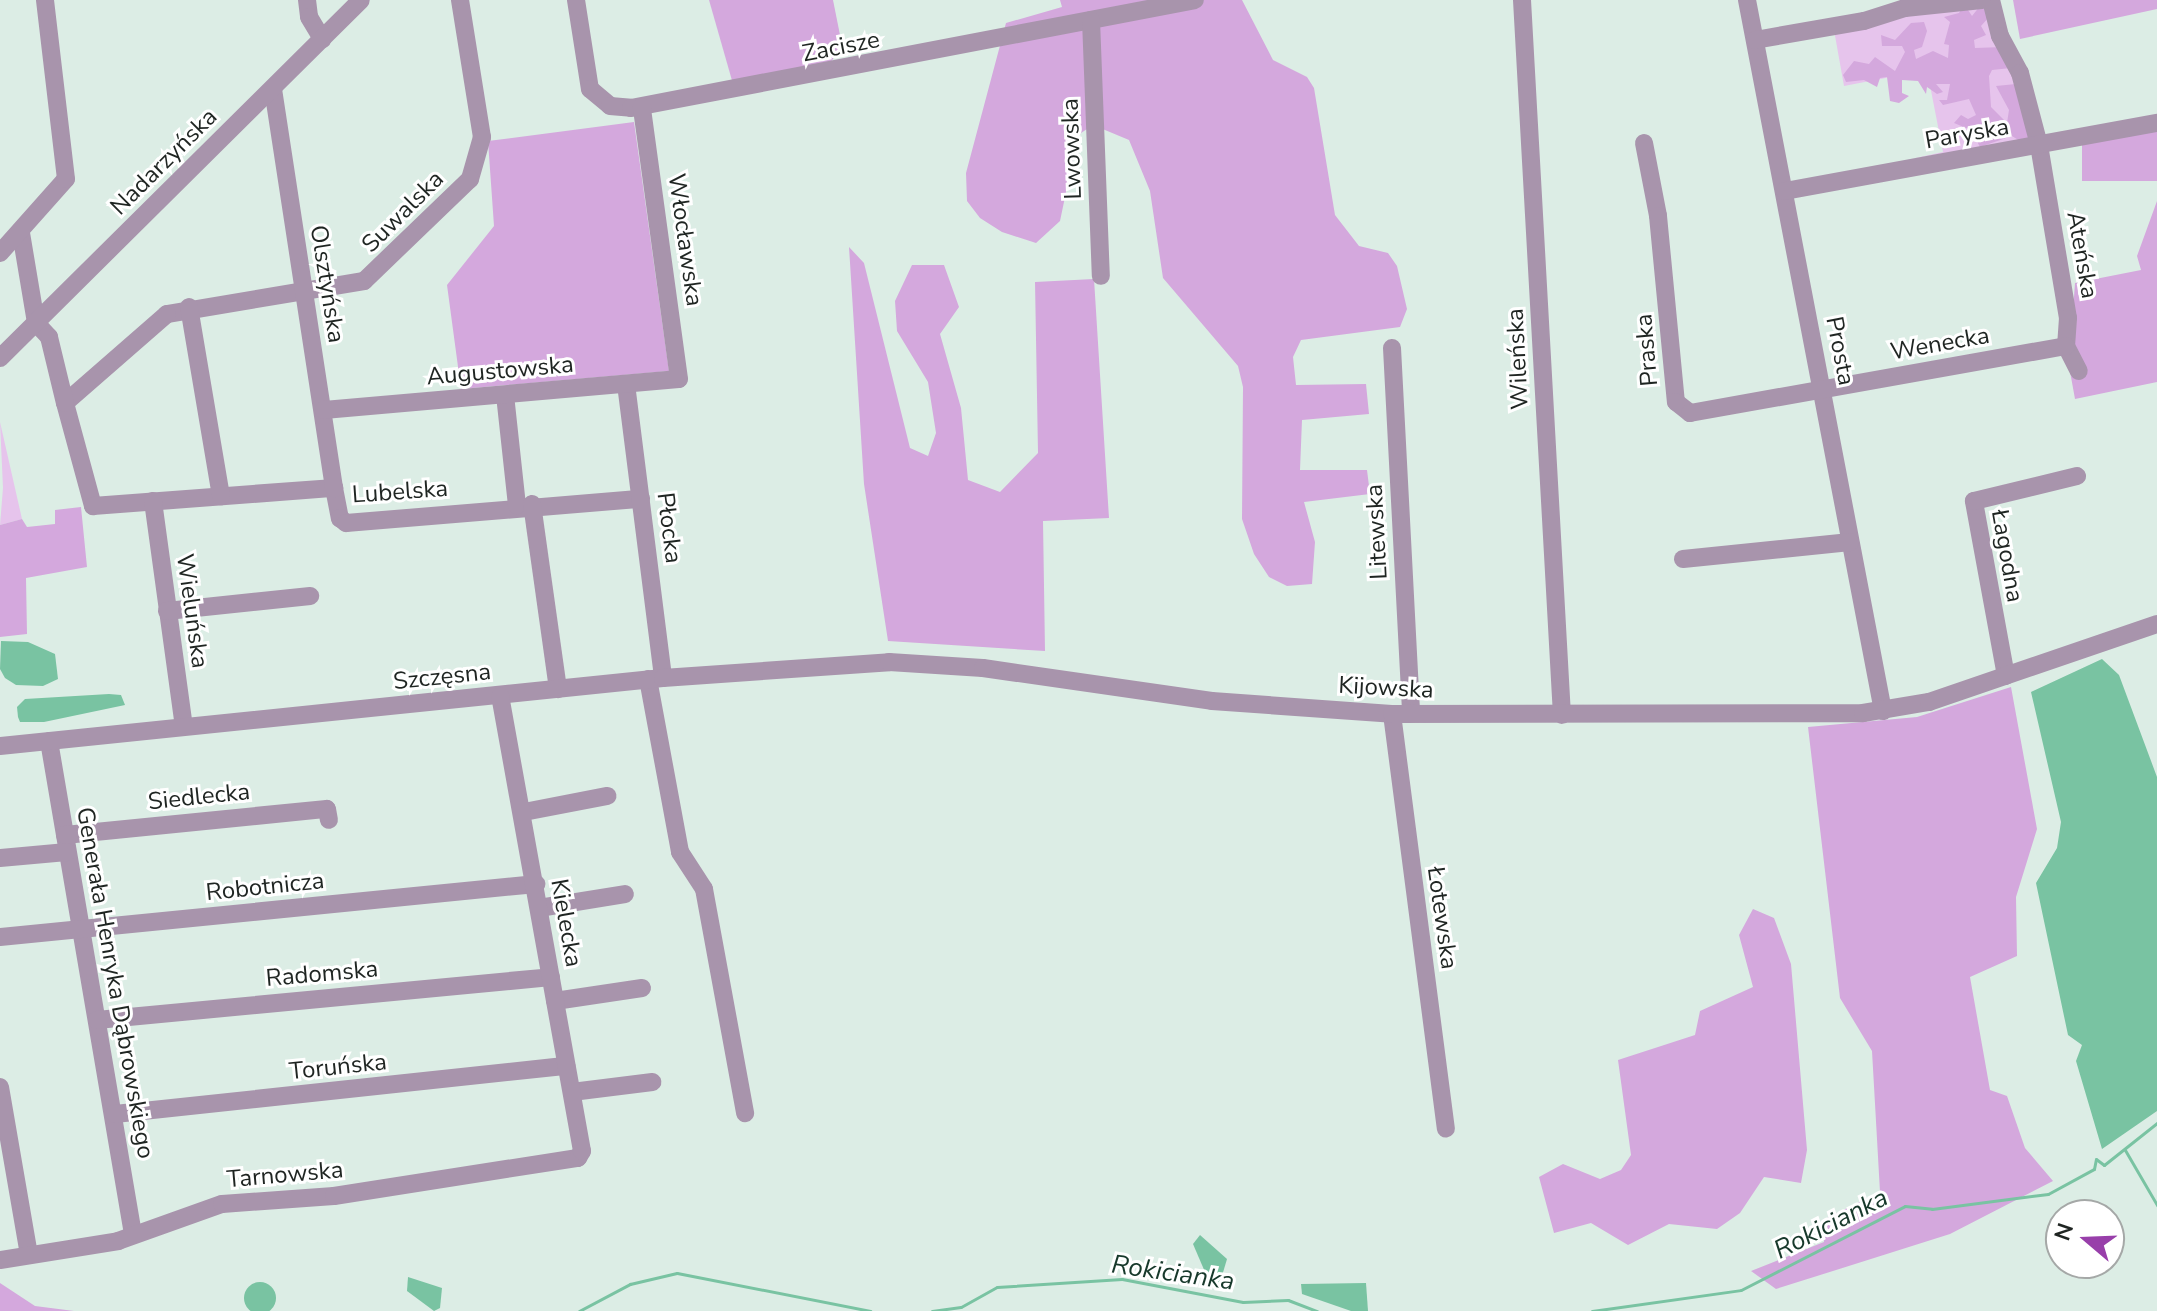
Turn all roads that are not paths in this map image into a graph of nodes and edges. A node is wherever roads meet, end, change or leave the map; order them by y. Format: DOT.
graph roads {
  1 [pos="45,0"];
  2 [pos="307,0"];
  3 [pos="361,0"];
  4 [pos="460,0"];
  5 [pos="576,0"];
  6 [pos="1522,0"];
  7 [pos="1747,0"];
  8 [pos="1982,0"];
  9 [pos="1991,0"];
  10 [pos="1183,1"];
  11 [pos="1091,20"];
  12 [pos="322,39"];
  13 [pos="1755,40"];
  14 [pos="273,89"];
  15 [pos="642,108"];
  16 [pos="2157,123"];
  17 [pos="1644,143"];
  18 [pos="2039,145"];
  19 [pos="1785,191"];
  20 [pos="21,233"];
  21 [pos="0,253"];
  22 [pos="1101,276"];
  23 [pos="303,292"];
  24 [pos="189,307"];
  25 [pos="36,323"];
  26 [pos="2066,346"];
  27 [pos="1392,348"];
  28 [pos="0,358"];
  29 [pos="2079,371"];
  30 [pos="679,379"];
  31 [pos="626,384"];
  32 [pos="1823,390"];
  33 [pos="505,395"];
  34 [pos="65,403"];
  35 [pos="324,410"];
  36 [pos="2077,476"];
  37 [pos="334,488"];
  38 [pos="221,496"];
  39 [pos="641,499"];
  40 [pos="153,501"];
  41 [pos="525,504"];
  42 [pos="1850,542"];
  43 [pos="1683,559"];
  44 [pos="310,596"];
  45 [pos="167,611"];
  46 [pos="2157,624"];
  47 [pos="889,662"];
  48 [pos="2006,676"];
  49 [pos="656,678"];
  50 [pos="558,689"];
  51 [pos="500,696"];
  52 [pos="1883,711"];
  53 [pos="1401,714"];
  54 [pos="1562,715"];
  55 [pos="184,726"];
  56 [pos="49,741"];
  57 [pos="0,746"];
  58 [pos="607,796"];
  59 [pos="524,812"];
  60 [pos="329,820"];
  61 [pos="66,843"];
  62 [pos="0,858"];
  63 [pos="536,884"];
  64 [pos="625,894"];
  65 [pos="539,908"];
  66 [pos="81,929"];
  67 [pos="0,937"];
  68 [pos="551,977"];
  69 [pos="642,988"];
  70 [pos="555,1001"];
  71 [pos="97,1020"];
  72 [pos="566,1066"];
  73 [pos="652,1082"];
  74 [pos="0,1087"];
  75 [pos="572,1092"];
  76 [pos="745,1113"];
  77 [pos="115,1114"];
  78 [pos="1446,1129"];
  79 [pos="578,1158"];
  80 [pos="133,1234"];
  81 [pos="29,1255"];
  82 [pos="0,1260"];
  1 -- 20 [label="street"];
  2 -- 12 [label="street"];
  3 -- 12 [label="street, Nadarzyńska"];
  4 -- 23 [label="street, Suwalska"];
  5 -- 15 [label="street, Zacisze"];
  6 -- 54 [label="street, Wileńska"];
  7 -- 13 [label="street, Prosta"];
  8 -- 13 [label="street"];
  9 -- 18 [label="street, Ateńska"];
  10 -- 11 [label="street, Zacisze"];
  11 -- 15 [label="street, Zacisze"];
  11 -- 22 [label="street, Lwowska"];
  12 -- 14 [label="street, Nadarzyńska"];
  13 -- 19 [label="street, Prosta"];
  14 -- 23 [label="street, Olsztyńska"];
  14 -- 25 [label="street, Nadarzyńska"];
  15 -- 30 [label="street, Włocławska"];
  16 -- 18 [label="street, Paryska"];
  17 -- 32 [label="street, Praska"];
  18 -- 19 [label="street, Paryska"];
  18 -- 26 [label="street, Ateńska"];
  19 -- 32 [label="street, Prosta"];
  20 -- 21 [label="street"];
  20 -- 25 [label="street"];
  23 -- 24 [label="street, Suwalska"];
  23 -- 35 [label="street, Olsztyńska"];
  24 -- 34 [label="street"];
  24 -- 38 [label="street"];
  25 -- 28 [label="street, Nadarzyńska"];
  25 -- 34 [label="street"];
  26 -- 29 [label="street, Ateńska"];
  26 -- 32 [label="street, Wenecka"];
  27 -- 53 [label="street, Litewska"];
  30 -- 31 [label="street, Augustowska"];
  31 -- 33 [label="street, Augustowska"];
  31 -- 39 [label="street, Płocka"];
  32 -- 42 [label="street, Prosta"];
  33 -- 35 [label="street, Augustowska"];
  33 -- 41 [label="street"];
  34 -- 40 [label="street, Lubelska"];
  35 -- 37 [label="street, Olsztyńska"];
  36 -- 48 [label="street, Łagodna"];
  37 -- 38 [label="street, Lubelska"];
  37 -- 41 [label="street, Lubelska"];
  38 -- 40 [label="street, Lubelska"];
  39 -- 41 [label="street, Lubelska"];
  39 -- 49 [label="street, Płocka"];
  40 -- 45 [label="street, Wieluńska"];
  41 -- 50 [label="street"];
  42 -- 43 [label="street"];
  42 -- 52 [label="street, Prosta"];
  44 -- 45 [label="street"];
  45 -- 55 [label="street, Wieluńska"];
  46 -- 48 [label="street"];
  47 -- 49 [label="street, Szczęsna"];
  47 -- 53 [label="street, Kijowska"];
  48 -- 52 [label="street"];
  49 -- 50 [label="street, Szczęsna"];
  49 -- 76 [label="street, Płocka"];
  50 -- 51 [label="street, Szczęsna"];
  51 -- 55 [label="street, Szczęsna"];
  51 -- 59 [label="street, Kielecka"];
  52 -- 54 [label="street, Kijowska"];
  53 -- 54 [label="street, Kijowska"];
  53 -- 78 [label="street, Łotewska"];
  55 -- 56 [label="street, Szczęsna"];
  56 -- 57 [label="street, Szczęsna"];
  56 -- 61 [label="street, Generała Henryka Dąbrowskiego"];
  58 -- 59 [label="street"];
  59 -- 63 [label="street, Kielecka"];
  60 -- 61 [label="street, Siedlecka"];
  61 -- 62 [label="street"];
  61 -- 66 [label="street, Generała Henryka Dąbrowskiego"];
  63 -- 65 [label="street, Kielecka"];
  63 -- 66 [label="street, Robotnicza"];
  64 -- 65 [label="street"];
  65 -- 68 [label="street, Kielecka"];
  66 -- 67 [label="street, Robotnicza"];
  66 -- 71 [label="street, Generała Henryka Dąbrowskiego"];
  68 -- 70 [label="street, Kielecka"];
  68 -- 71 [label="street, Radomska"];
  69 -- 70 [label="street"];
  70 -- 72 [label="street, Kielecka"];
  71 -- 77 [label="street, Generała Henryka Dąbrowskiego"];
  72 -- 75 [label="street, Kielecka"];
  72 -- 77 [label="street, Toruńska"];
  73 -- 75 [label="street"];
  74 -- 81 [label="street"];
  75 -- 79 [label="street, Kielecka"];
  77 -- 80 [label="street, Generała Henryka Dąbrowskiego"];
  79 -- 80 [label="street, Tarnowska"];
  80 -- 81 [label="street, Tarnowska"];
  81 -- 82 [label="street, Tarnowska"];
}
